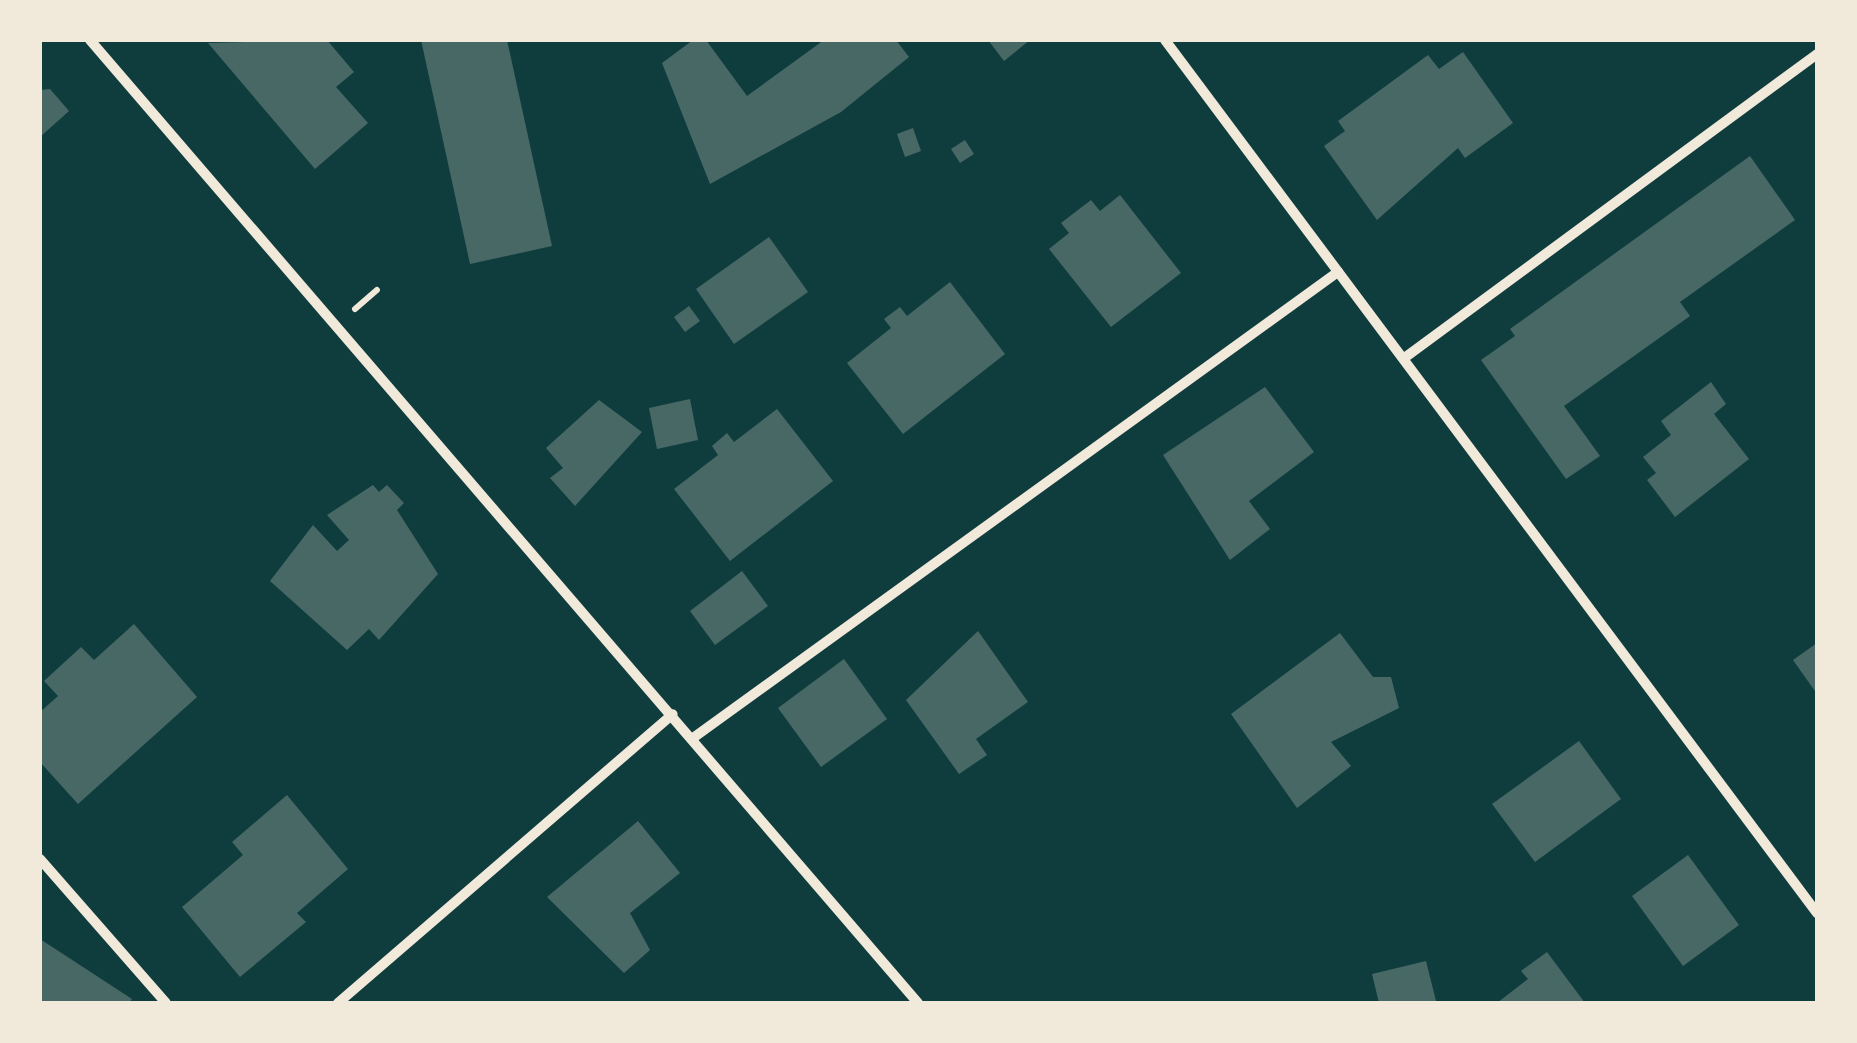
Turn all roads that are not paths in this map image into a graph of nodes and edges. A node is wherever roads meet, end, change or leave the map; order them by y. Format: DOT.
graph roads {
  1 [pos="90,40"];
  2 [pos="1165,40"];
  3 [pos="1817,54"];
  4 [pos="1338,272"];
  5 [pos="1407,356"];
  6 [pos="673,714"];
  7 [pos="693,738"];
  8 [pos="40,860"];
  9 [pos="1817,913"];
  10 [pos="166,1003"];
  11 [pos="338,1003"];
  12 [pos="918,1003"];
  1 -- 6 [label="street"];
  2 -- 4 [label="street"];
  3 -- 5 [label="street"];
  4 -- 5 [label="street"];
  4 -- 7 [label="street"];
  5 -- 9 [label="street"];
  6 -- 7 [label="street"];
  6 -- 11 [label="street"];
  7 -- 12 [label="street"];
  8 -- 10 [label="street"];
}
